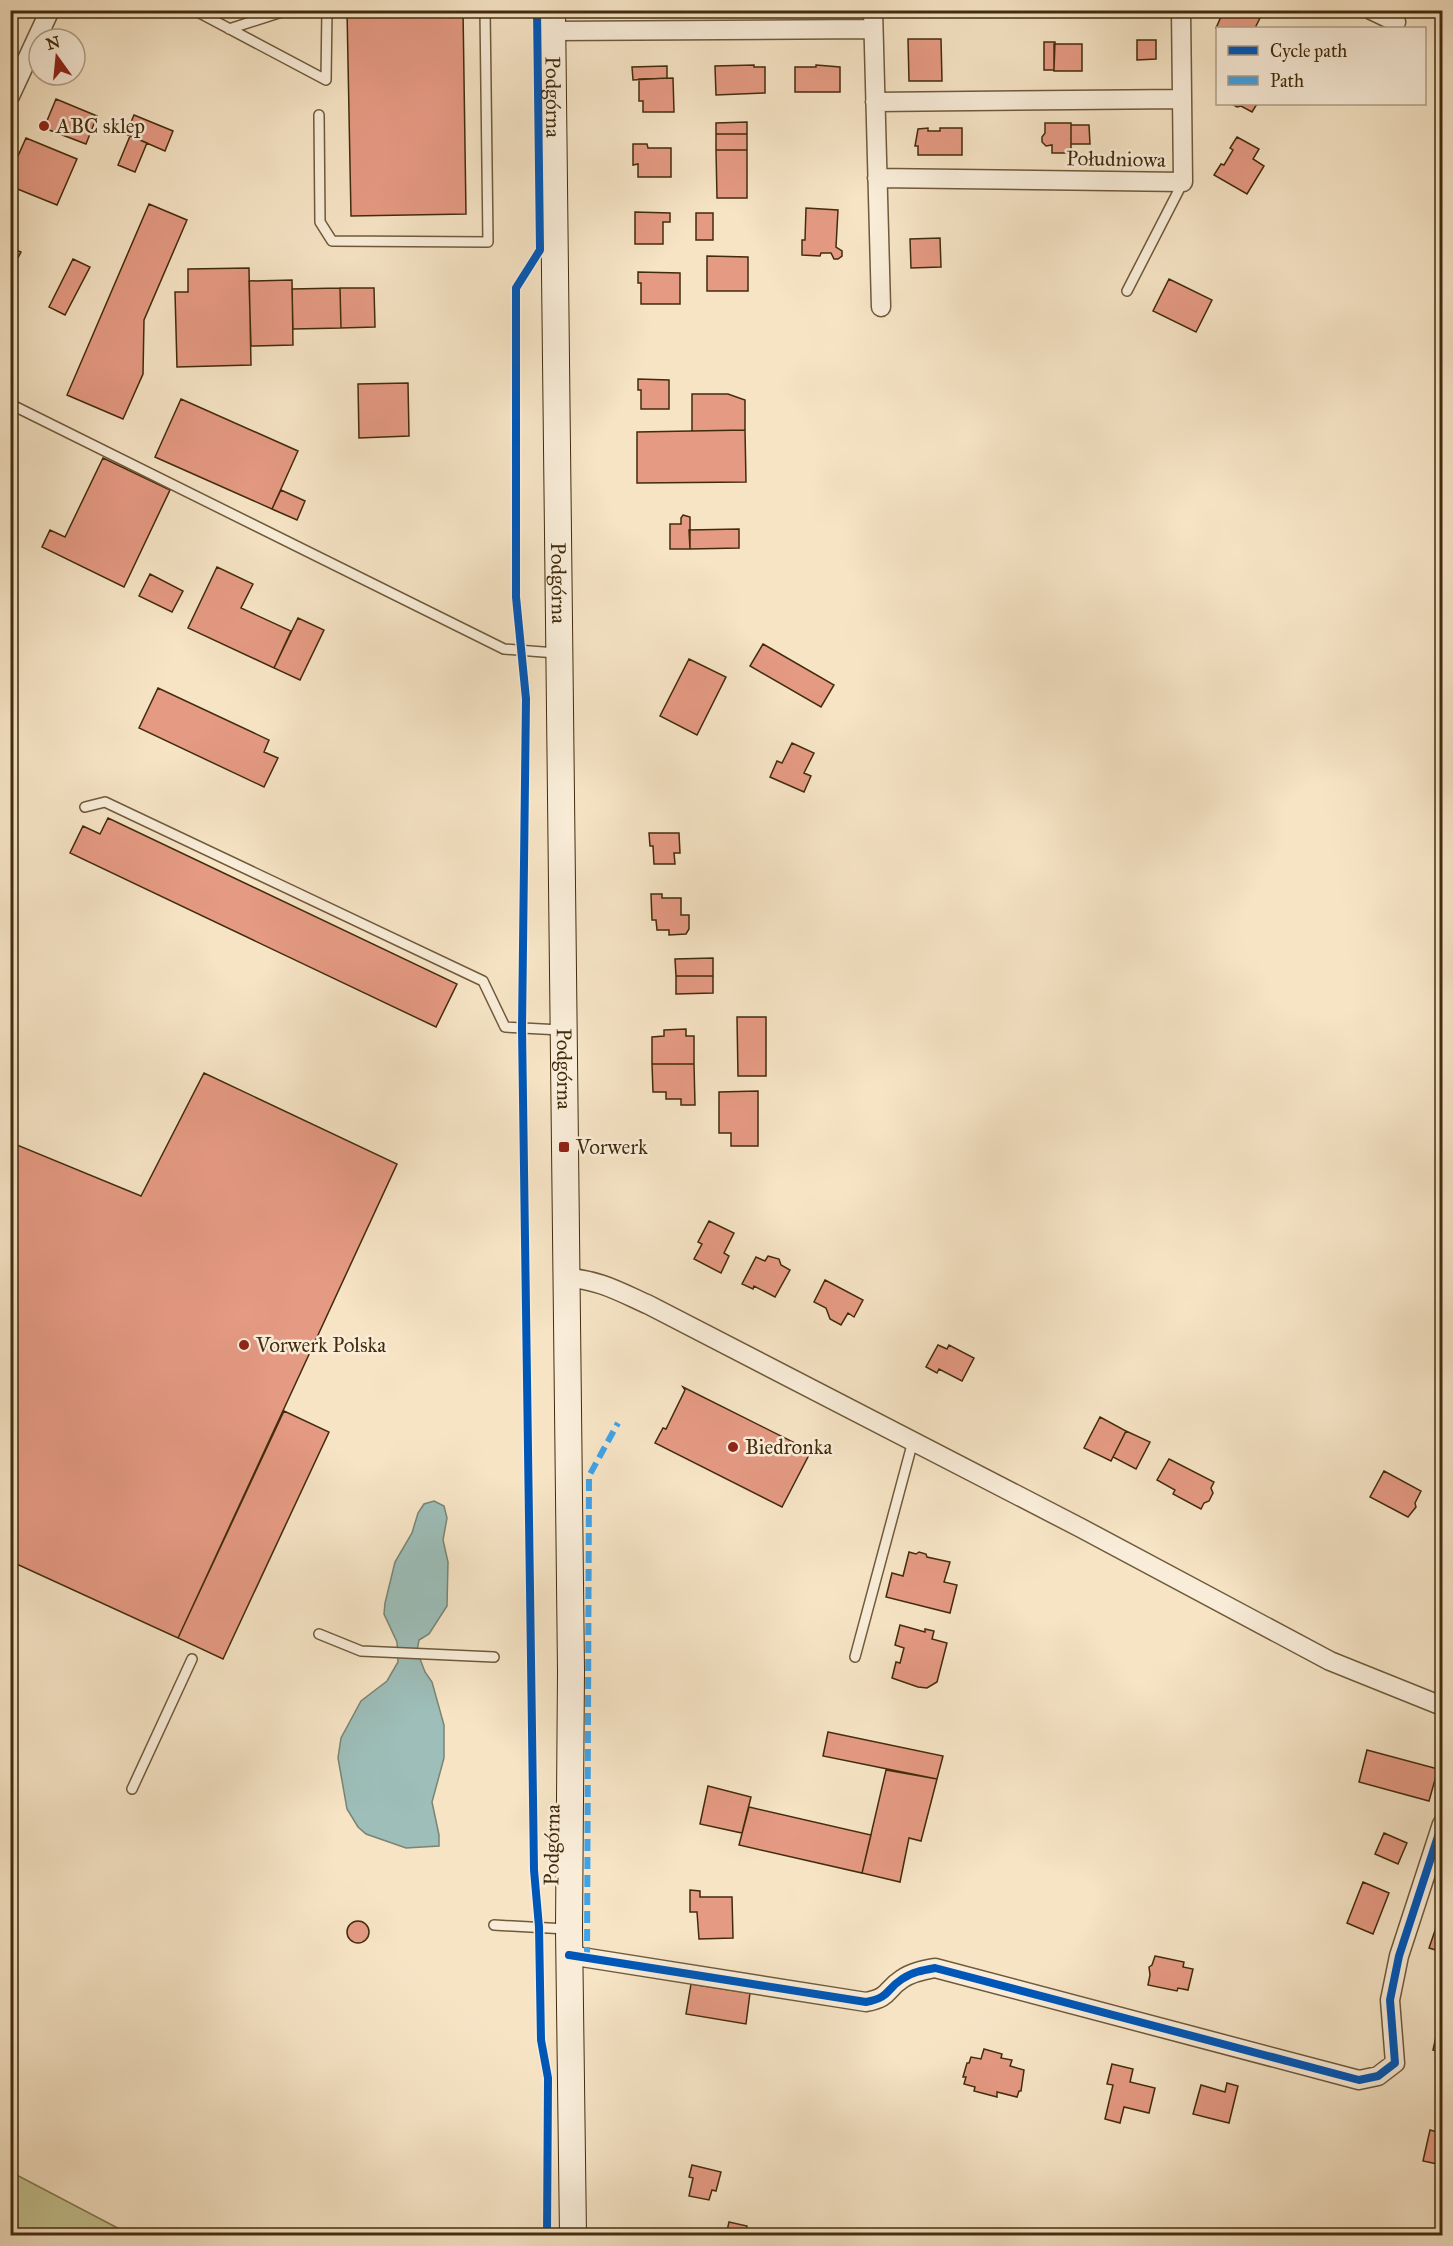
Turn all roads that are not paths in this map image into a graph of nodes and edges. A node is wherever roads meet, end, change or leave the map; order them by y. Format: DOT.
graph roads {
  1 [pos="50,10"];
  2 [pos="194,10"];
  3 [pos="288,10"];
  4 [pos="327,10"];
  5 [pos="485,10"];
  6 [pos="1181,10"];
  7 [pos="1371,10"];
  8 [pos="873,20"];
  9 [pos="552,21"];
  10 [pos="1396,22"];
  11 [pos="229,29"];
  12 [pos="10,96"];
  13 [pos="1182,99"];
  14 [pos="875,102"];
  15 [pos="320,115"];
  16 [pos="877,178"];
  17 [pos="1183,182"];
  18 [pos="1126,291"];
  19 [pos="881,307"];
  20 [pos="10,404"];
  21 [pos="559,653"];
  22 [pos="85,807"];
  23 [pos="563,1030"];
  24 [pos="566,1278"];
  25 [pos="913,1441"];
  26 [pos="319,1634"];
  27 [pos="494,1657"];
  28 [pos="855,1657"];
  29 [pos="192,1659"];
  30 [pos="1443,1706"];
  31 [pos="132,1790"];
  32 [pos="1443,1824"];
  33 [pos="494,1925"];
  34 [pos="569,1929"];
  35 [pos="569,1955"];
  36 [pos="573,2235"];
  1 -- 12 [label="street"];
  2 -- 11 [label="lane"];
  3 -- 11 [label="lane"];
  4 -- 11 [label="lane"];
  5 -- 15 [label="lane"];
  6 -- 13 [label="street, Południowa"];
  7 -- 10 [label="street"];
  8 -- 9 [label="street"];
  8 -- 14 [label="street"];
  9 -- 21 [label="main road, Podgórna"];
  13 -- 14 [label="street"];
  13 -- 17 [label="street, Południowa"];
  14 -- 16 [label="street"];
  16 -- 17 [label="street, Południowa"];
  16 -- 19 [label="street"];
  17 -- 18 [label="lane"];
  20 -- 21 [label="lane"];
  21 -- 23 [label="main road, Podgórna"];
  22 -- 23 [label="lane"];
  23 -- 24 [label="main road, Podgórna"];
  24 -- 25 [label="street"];
  24 -- 34 [label="main road, Podgórna"];
  25 -- 28 [label="lane"];
  25 -- 30 [label="street"];
  26 -- 27 [label="lane"];
  29 -- 31 [label="lane"];
  32 -- 35 [label="street"];
  33 -- 34 [label="lane"];
  34 -- 35 [label="main road, Podgórna"];
  35 -- 36 [label="main road, Podgórna"];
}
